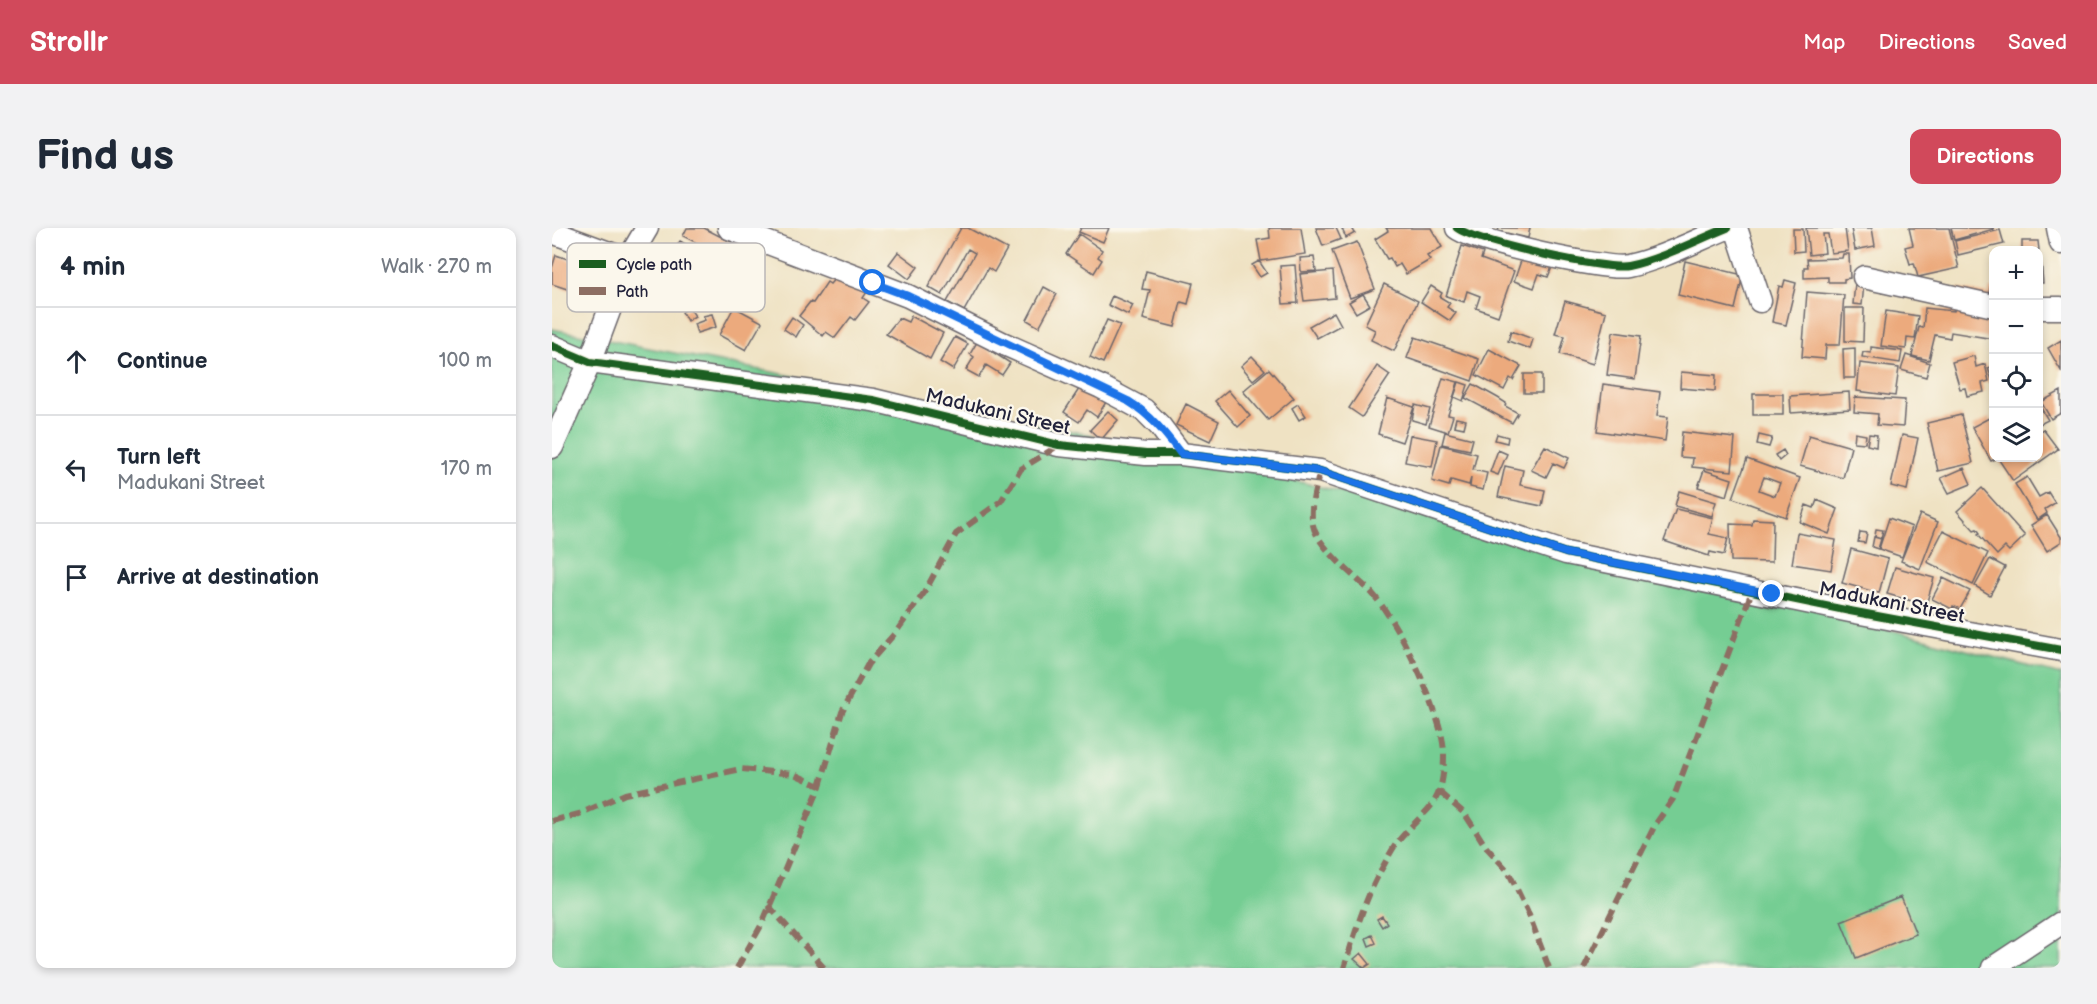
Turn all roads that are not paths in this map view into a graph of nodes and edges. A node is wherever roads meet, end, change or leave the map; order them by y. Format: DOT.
graph roads {
  1 [pos="647,228"];
  2 [pos="729,228"];
  3 [pos="1457,228"];
  4 [pos="1727,228"];
  5 [pos="1736,228"];
  6 [pos="2058,228"];
  7 [pos="552,232"];
  8 [pos="582,243"];
  9 [pos="638,243"];
  10 [pos="2061,243"];
  11 [pos="1864,277"];
  12 [pos="1760,301"];
  13 [pos="1989,305"];
  14 [pos="2043,308"];
  15 [pos="2061,308"];
  16 [pos="609,312"];
  17 [pos="552,346"];
  18 [pos="590,362"];
  19 [pos="552,447"];
  20 [pos="1181,454"];
  21 [pos="2061,650"];
  22 [pos="2061,923"];
  23 [pos="1993,968"];
  1 -- 9 [label="street"];
  2 -- 20 [label="street"];
  3 -- 4 [label="street"];
  5 -- 12 [label="street"];
  6 -- 10 [label="street"];
  7 -- 8 [label="street"];
  11 -- 13 [label="street"];
  14 -- 15 [label="street"];
  16 -- 18 [label="street"];
  17 -- 18 [label="street, Madukani Street"];
  18 -- 19 [label="street"];
  18 -- 20 [label="street, Madukani Street"];
  20 -- 21 [label="street, Madukani Street"];
  22 -- 23 [label="street"];
}
